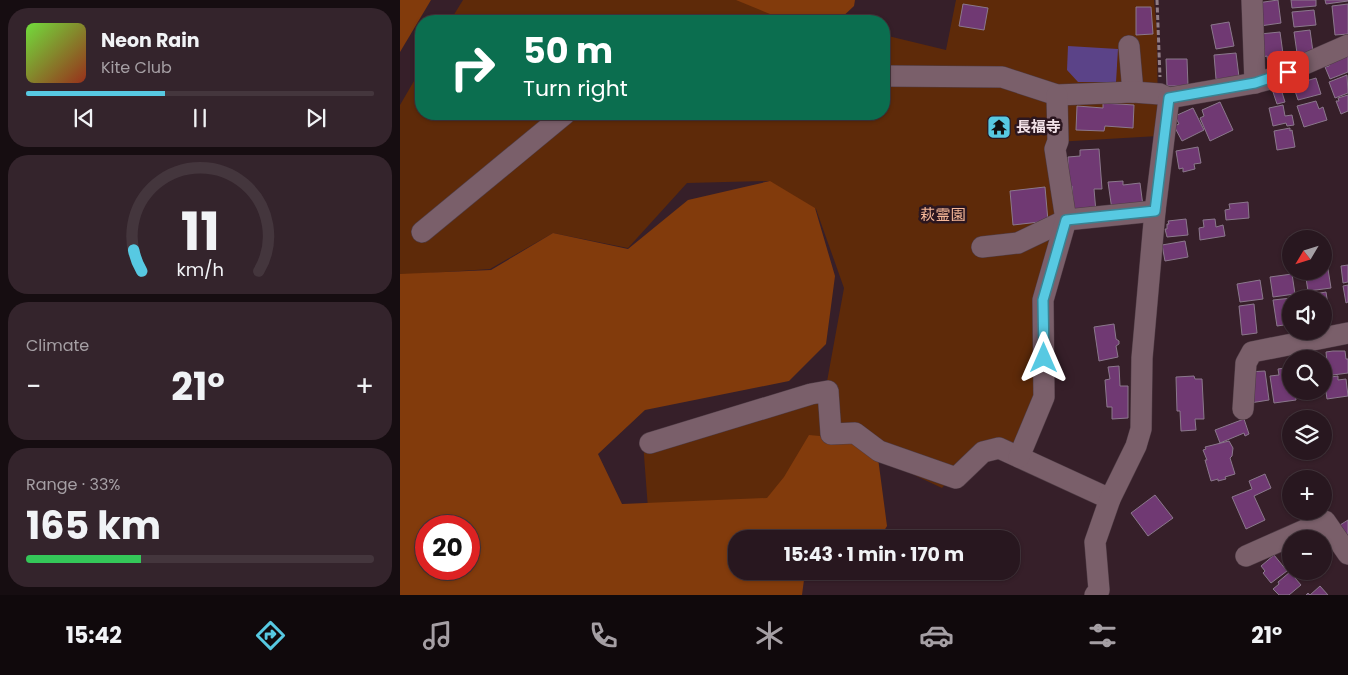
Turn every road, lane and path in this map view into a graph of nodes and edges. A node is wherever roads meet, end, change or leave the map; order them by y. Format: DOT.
graph roads {
  1 [pos="1157,0"];
  2 [pos="1252,0"];
  3 [pos="1348,45"];
  4 [pos="1129,46"];
  5 [pos="890,76"];
  6 [pos="1255,83"];
  7 [pos="1133,92"];
  8 [pos="1057,95"];
  9 [pos="1164,96"];
  10 [pos="558,120"];
  11 [pos="1155,211"];
  12 [pos="1066,220"];
  13 [pos="422,232"];
  14 [pos="982,247"];
  15 [pos="1348,333"];
  16 [pos="1243,410"];
  17 [pos="650,443"];
  18 [pos="1019,457"];
  19 [pos="1110,499"];
  20 [pos="1348,554"];
  21 [pos="1246,556"];
  22 [pos="1101,593"];
  1 -- 9 [label="path"];
  2 -- 6 [label="street"];
  3 -- 6 [label="street"];
  4 -- 7 [label="street"];
  5 -- 8 [label="street"];
  6 -- 9 [label="street"];
  7 -- 8 [label="street"];
  7 -- 9 [label="street"];
  8 -- 12 [label="street"];
  9 -- 11 [label="street"];
  10 -- 13 [label="street"];
  11 -- 12 [label="street"];
  11 -- 19 [label="street"];
  12 -- 14 [label="street"];
  12 -- 18 [label="street"];
  15 -- 16 [label="street"];
  17 -- 18 [label="street"];
  18 -- 19 [label="street"];
  19 -- 22 [label="street"];
  20 -- 21 [label="street"];
}
